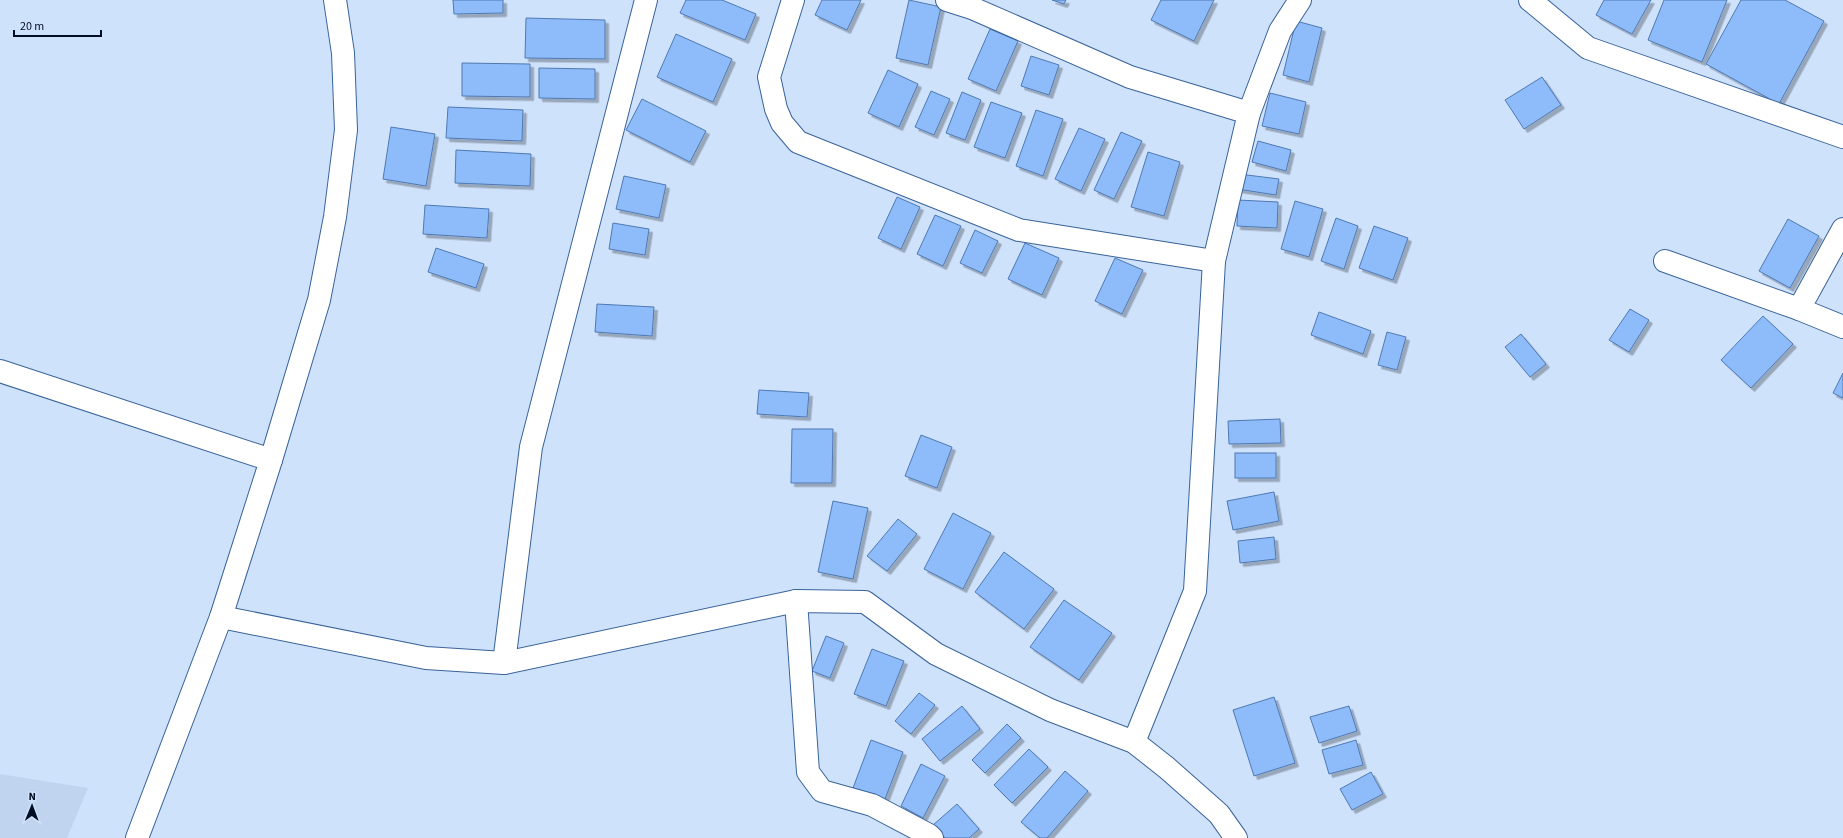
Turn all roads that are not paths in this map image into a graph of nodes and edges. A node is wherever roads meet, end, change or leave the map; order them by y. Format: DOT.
graph roads {
  1 [pos="335,0"];
  2 [pos="646,0"];
  3 [pos="793,0"];
  4 [pos="947,0"];
  5 [pos="1300,0"];
  6 [pos="1530,0"];
  7 [pos="1248,113"];
  8 [pos="1843,137"];
  9 [pos="1843,229"];
  10 [pos="1214,261"];
  11 [pos="1665,261"];
  12 [pos="1799,309"];
  13 [pos="1843,327"];
  14 [pos="0,371"];
  15 [pos="272,460"];
  16 [pos="796,601"];
  17 [pos="221,617"];
  18 [pos="504,663"];
  19 [pos="1134,742"];
  20 [pos="137,838"];
  21 [pos="932,838"];
  22 [pos="1236,838"];
  1 -- 15 [label="street"];
  2 -- 18 [label="street"];
  3 -- 10 [label="street"];
  4 -- 7 [label="street"];
  5 -- 7 [label="street"];
  6 -- 8 [label="street"];
  7 -- 10 [label="street"];
  9 -- 12 [label="street"];
  10 -- 19 [label="street"];
  11 -- 12 [label="street"];
  12 -- 13 [label="street"];
  14 -- 15 [label="street"];
  15 -- 17 [label="street"];
  16 -- 18 [label="street"];
  16 -- 19 [label="street"];
  16 -- 21 [label="street"];
  17 -- 18 [label="street"];
  17 -- 20 [label="street"];
  19 -- 22 [label="street"];
}
